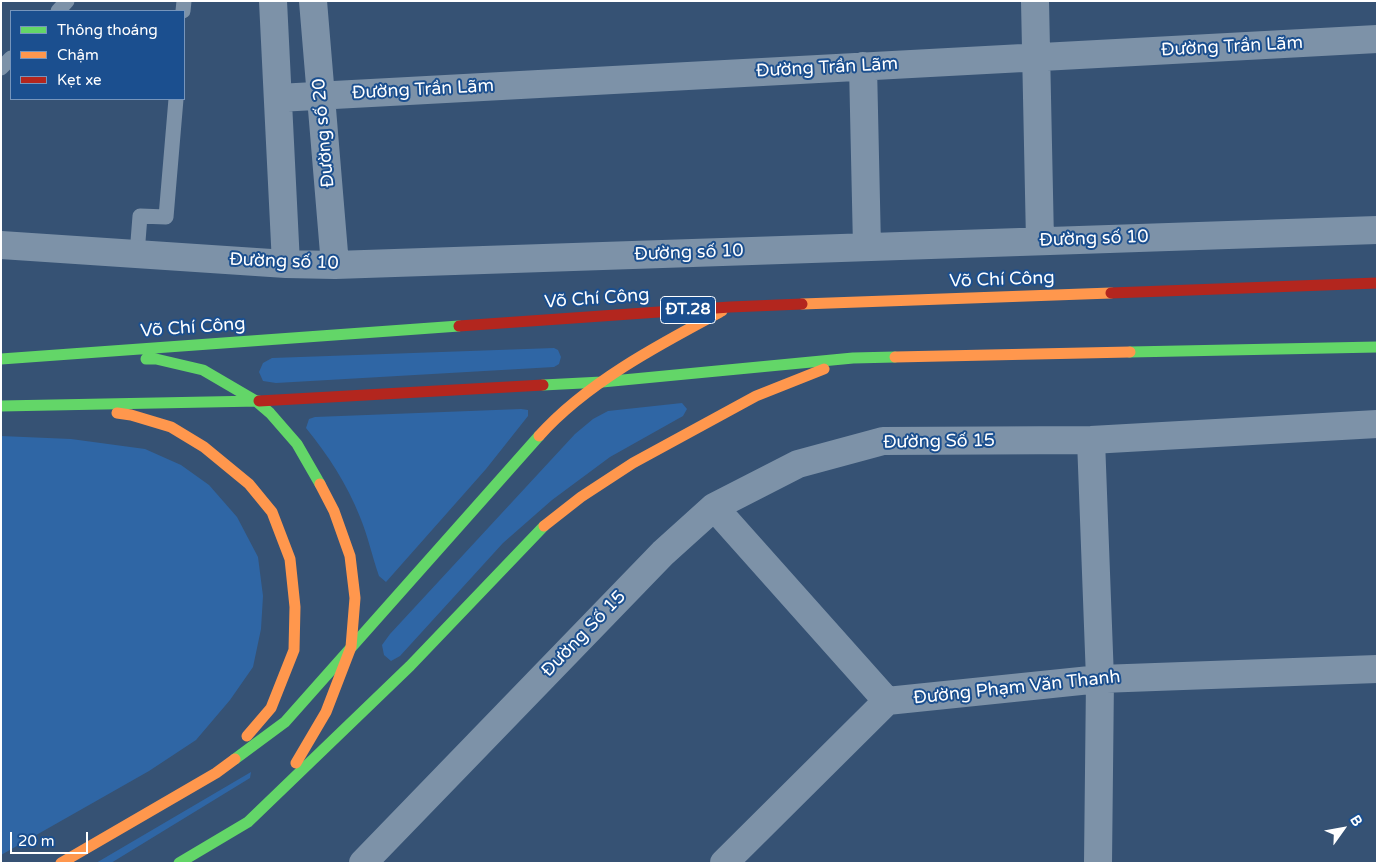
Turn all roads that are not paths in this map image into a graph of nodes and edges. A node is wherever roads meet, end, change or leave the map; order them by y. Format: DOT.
graph roads {
  1 [pos="273,1"];
  2 [pos="313,1"];
  3 [pos="1035,1"];
  4 [pos="1377,39"];
  5 [pos="1036,57"];
  6 [pos="10,59"];
  7 [pos="863,66"];
  8 [pos="1,68"];
  9 [pos="321,95"];
  10 [pos="278,98"];
  11 [pos="176,100"];
  12 [pos="1377,230"];
  13 [pos="1040,241"];
  14 [pos="1,244"];
  15 [pos="867,247"];
  16 [pos="137,254"];
  17 [pos="286,264"];
  18 [pos="335,265"];
  19 [pos="1377,283"];
  20 [pos="730,307"];
  21 [pos="1377,347"];
  22 [pos="44,356"];
  23 [pos="853,358"];
  24 [pos="1,359"];
  25 [pos="602,382"];
  26 [pos="256,401"];
  27 [pos="44,404"];
  28 [pos="1,406"];
  29 [pos="1377,424"];
  30 [pos="1091,440"];
  31 [pos="714,507"];
  32 [pos="351,647"];
  33 [pos="1377,669"];
  34 [pos="1100,678"];
  35 [pos="887,702"];
  36 [pos="216,773"];
  37 [pos="248,822"];
  38 [pos="60,863"];
  39 [pos="179,863"];
  40 [pos="363,863"];
  41 [pos="724,863"];
  42 [pos="1098,863"];
  1 -- 10 [label="street"];
  2 -- 9 [label="street, Đường số 20"];
  3 -- 5 [label="street"];
  4 -- 5 [label="street, Đường Trần Lãm"];
  5 -- 7 [label="street, Đường Trần Lãm"];
  5 -- 13 [label="street"];
  6 -- 8 [label="lane"];
  7 -- 9 [label="street, Đường Trần Lãm"];
  7 -- 15 [label="street"];
  9 -- 10 [label="street, Đường Trần Lãm"];
  9 -- 18 [label="street, Đường số 20"];
  10 -- 17 [label="street"];
  11 -- 16 [label="lane"];
  12 -- 13 [label="street, Đường số 10"];
  13 -- 15 [label="street, Đường số 10"];
  14 -- 16 [label="street, Đường số 10"];
  15 -- 18 [label="street, Đường số 10"];
  16 -- 17 [label="street, Đường số 10"];
  17 -- 18 [label="street, Đường số 10"];
  19 -- 20 [label="main road, Võ Chí Công / ĐT.28"];
  20 -- 22 [label="main road, Võ Chí Công / ĐT.28"];
  20 -- 25 [label="main road"];
  21 -- 23 [label="main road"];
  22 -- 24 [label="main road, Võ Chí Công / ĐT.28"];
  22 -- 26 [label="main road"];
  23 -- 25 [label="main road"];
  23 -- 37 [label="main road"];
  25 -- 26 [label="main road"];
  25 -- 32 [label="main road"];
  26 -- 27 [label="main road"];
  26 -- 32 [label="main road"];
  27 -- 28 [label="main road"];
  27 -- 36 [label="main road"];
  29 -- 30 [label="street, Đường Số 15"];
  30 -- 31 [label="street, Đường Số 15"];
  30 -- 34 [label="street"];
  31 -- 35 [label="street"];
  31 -- 40 [label="street, Đường Số 15"];
  32 -- 36 [label="main road"];
  32 -- 37 [label="main road"];
  33 -- 34 [label="street, Đường Phạm Văn Thanh"];
  34 -- 35 [label="street, Đường Phạm Văn Thanh"];
  34 -- 42 [label="street"];
  35 -- 41 [label="street"];
  36 -- 38 [label="main road"];
  37 -- 39 [label="main road"];
}
